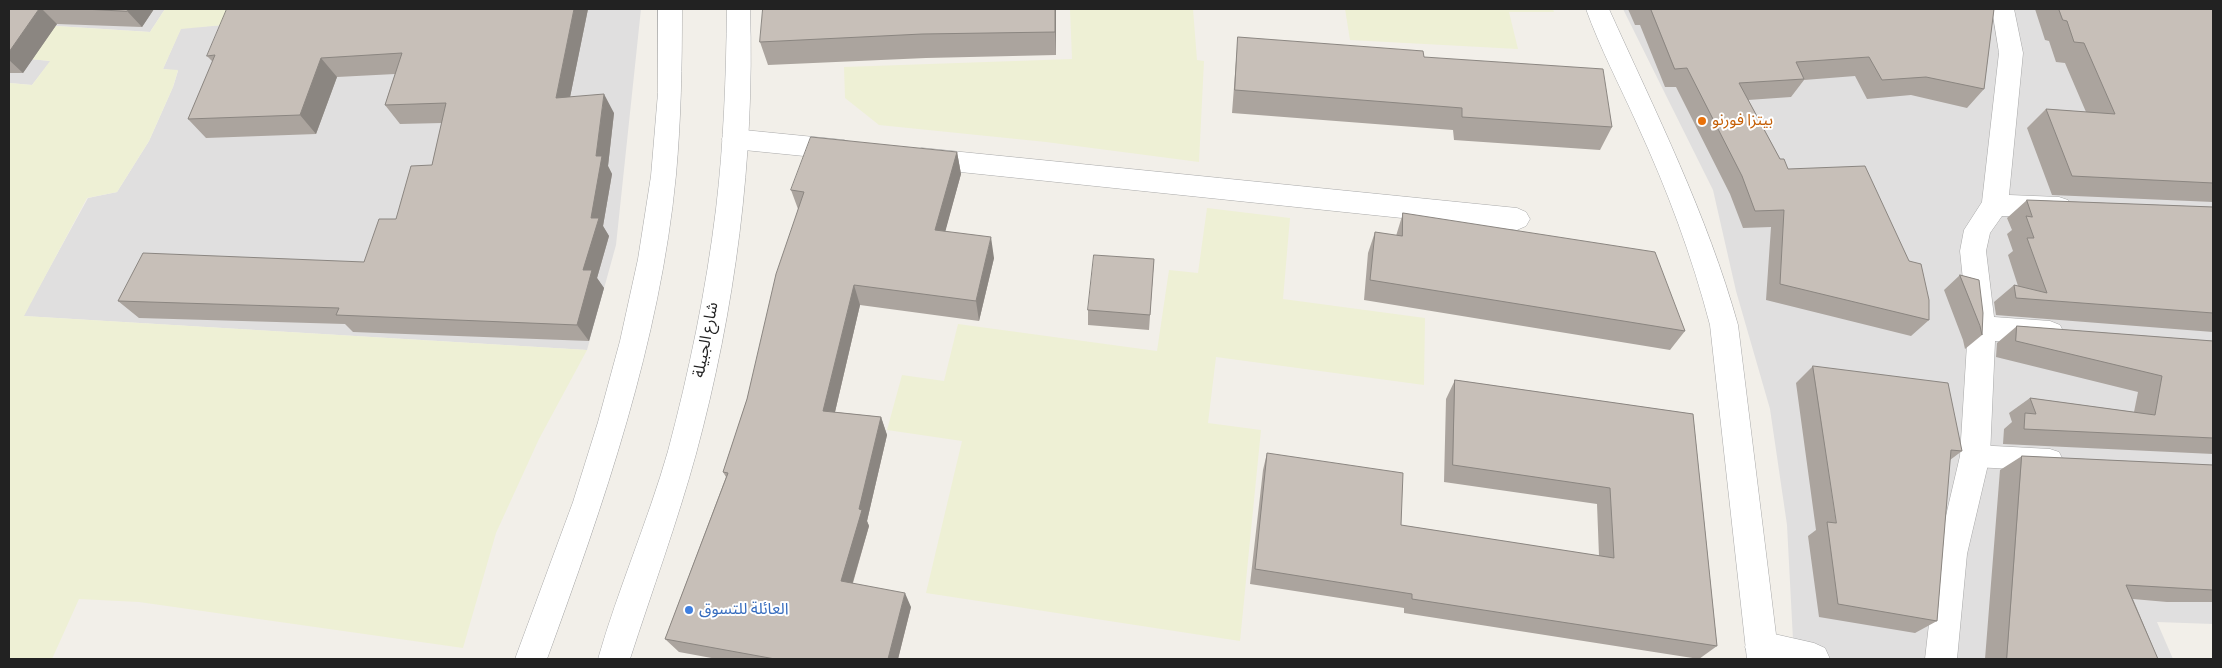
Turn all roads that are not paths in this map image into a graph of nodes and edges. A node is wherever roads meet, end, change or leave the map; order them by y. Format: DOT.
graph roads {
  1 [pos="670,9"];
  2 [pos="739,9"];
  3 [pos="1597,9"];
  4 [pos="2004,9"];
  5 [pos="734,139"];
  6 [pos="863,152"];
  7 [pos="902,156"];
  8 [pos="1995,205"];
  9 [pos="2084,208"];
  10 [pos="1518,219"];
  11 [pos="1982,328"];
  12 [pos="2078,335"];
  13 [pos="1975,456"];
  14 [pos="2074,461"];
  15 [pos="1762,653"];
  16 [pos="531,659"];
  17 [pos="614,659"];
  18 [pos="1814,659"];
  19 [pos="1941,659"];
  1 -- 16 [label="street"];
  2 -- 5 [label="street, شارع الجبيلة"];
  3 -- 15 [label="street"];
  4 -- 8 [label="street"];
  5 -- 6 [label="street"];
  5 -- 17 [label="street, شارع الجبيلة"];
  7 -- 10 [label="street"];
  8 -- 9 [label="street"];
  8 -- 11 [label="street"];
  11 -- 12 [label="street"];
  11 -- 13 [label="street"];
  13 -- 14 [label="lane"];
  13 -- 19 [label="street"];
  15 -- 18 [label="street"];
}
